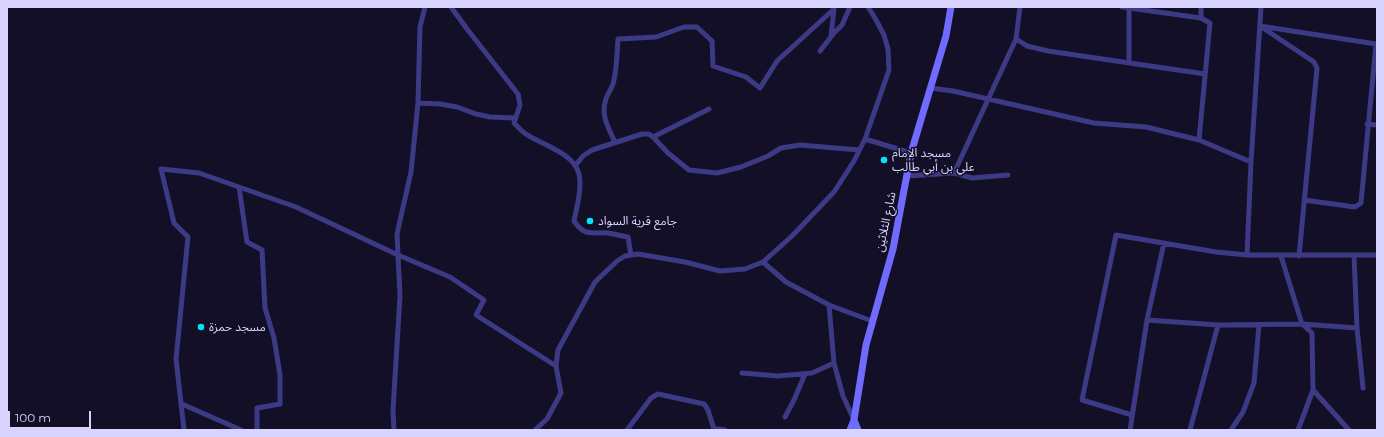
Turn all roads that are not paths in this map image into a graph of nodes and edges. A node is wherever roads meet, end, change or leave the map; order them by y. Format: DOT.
graph roads {
  1 [pos="425,7"];
  2 [pos="452,7"];
  3 [pos="850,7"];
  4 [pos="868,7"];
  5 [pos="951,7"];
  6 [pos="1020,7"];
  7 [pos="1122,7"];
  8 [pos="1201,7"];
  9 [pos="1262,7"];
  10 [pos="834,8"];
  11 [pos="1129,8"];
  12 [pos="1201,18"];
  13 [pos="1260,26"];
  14 [pos="831,36"];
  15 [pos="1016,39"];
  16 [pos="1377,44"];
  17 [pos="820,51"];
  18 [pos="1129,63"];
  19 [pos="1206,74"];
  20 [pos="930,88"];
  21 [pos="988,99"];
  22 [pos="418,103"];
  23 [pos="709,109"];
  24 [pos="515,118"];
  25 [pos="1368,124"];
  26 [pos="1377,125"];
  27 [pos="653,137"];
  28 [pos="865,139"];
  29 [pos="1199,140"];
  30 [pos="615,142"];
  31 [pos="859,150"];
  32 [pos="911,153"];
  33 [pos="1251,162"];
  34 [pos="575,166"];
  35 [pos="954,173"];
  36 [pos="1008,175"];
  37 [pos="907,176"];
  38 [pos="239,187"];
  39 [pos="1304,200"];
  40 [pos="1164,243"];
  41 [pos="398,255"];
  42 [pos="631,255"];
  43 [pos="1247,255"];
  44 [pos="1354,255"];
  45 [pos="1377,255"];
  46 [pos="1281,256"];
  47 [pos="1299,256"];
  48 [pos="763,262"];
  49 [pos="829,304"];
  50 [pos="1147,320"];
  51 [pos="872,321"];
  52 [pos="1302,324"];
  53 [pos="1218,325"];
  54 [pos="1259,325"];
  55 [pos="1357,328"];
  56 [pos="834,363"];
  57 [pos="556,366"];
  58 [pos="742,373"];
  59 [pos="805,374"];
  60 [pos="1363,388"];
  61 [pos="1313,390"];
  62 [pos="182,404"];
  63 [pos="1132,415"];
  64 [pos="785,417"];
  65 [pos="854,420"];
  66 [pos="184,430"];
  67 [pos="241,430"];
  68 [pos="256,430"];
  69 [pos="394,430"];
  70 [pos="535,430"];
  71 [pos="627,430"];
  72 [pos="714,430"];
  73 [pos="725,430"];
  74 [pos="850,430"];
  75 [pos="858,430"];
  76 [pos="1130,430"];
  77 [pos="1190,430"];
  78 [pos="1230,430"];
  79 [pos="1298,430"];
  80 [pos="1349,430"];
  1 -- 22 [label="street"];
  2 -- 24 [label="street"];
  3 -- 14 [label="street"];
  4 -- 28 [label="street"];
  5 -- 20 [label="street, شارع الثلاثين"];
  6 -- 15 [label="street"];
  7 -- 11 [label="street"];
  8 -- 12 [label="street"];
  9 -- 13 [label="street"];
  10 -- 14 [label="street"];
  10 -- 30 [label="street"];
  11 -- 12 [label="street"];
  11 -- 18 [label="street"];
  12 -- 19 [label="street"];
  13 -- 16 [label="street"];
  13 -- 33 [label="street"];
  13 -- 39 [label="street"];
  14 -- 17 [label="street"];
  15 -- 18 [label="street"];
  15 -- 21 [label="street"];
  16 -- 25 [label="street"];
  18 -- 19 [label="street"];
  19 -- 29 [label="street"];
  20 -- 21 [label="street"];
  20 -- 32 [label="street, شارع الثلاثين"];
  21 -- 29 [label="street"];
  21 -- 35 [label="street"];
  22 -- 24 [label="street"];
  22 -- 41 [label="street"];
  23 -- 27 [label="street"];
  24 -- 34 [label="street"];
  25 -- 26 [label="street"];
  25 -- 39 [label="street"];
  27 -- 30 [label="street"];
  27 -- 31 [label="street"];
  28 -- 31 [label="street"];
  28 -- 32 [label="street"];
  29 -- 33 [label="street"];
  30 -- 34 [label="street"];
  31 -- 48 [label="street"];
  32 -- 37 [label="street, شارع الثلاثين"];
  33 -- 43 [label="street"];
  34 -- 42 [label="street"];
  35 -- 36 [label="street"];
  35 -- 37 [label="street"];
  37 -- 51 [label="street, شارع الثلاثين"];
  38 -- 41 [label="street"];
  38 -- 62 [label="street"];
  38 -- 68 [label="street"];
  39 -- 47 [label="street"];
  40 -- 43 [label="street"];
  40 -- 50 [label="street"];
  40 -- 63 [label="street"];
  41 -- 57 [label="street"];
  41 -- 69 [label="street"];
  42 -- 48 [label="street"];
  42 -- 57 [label="street"];
  43 -- 46 [label="street"];
  44 -- 45 [label="street"];
  44 -- 47 [label="street"];
  44 -- 55 [label="street"];
  46 -- 47 [label="street"];
  46 -- 52 [label="street"];
  48 -- 49 [label="street"];
  49 -- 51 [label="street"];
  49 -- 56 [label="street"];
  50 -- 53 [label="street"];
  50 -- 63 [label="street"];
  51 -- 65 [label="street, شارع الثلاثين"];
  52 -- 54 [label="street"];
  52 -- 55 [label="street"];
  52 -- 61 [label="street"];
  53 -- 54 [label="street"];
  53 -- 77 [label="street"];
  54 -- 78 [label="street"];
  55 -- 60 [label="street"];
  56 -- 59 [label="street"];
  56 -- 65 [label="street"];
  57 -- 70 [label="street"];
  58 -- 59 [label="street"];
  59 -- 64 [label="street"];
  61 -- 79 [label="street"];
  61 -- 80 [label="street"];
  62 -- 66 [label="street"];
  62 -- 67 [label="street"];
  63 -- 76 [label="street"];
  65 -- 74 [label="street, شارع الثلاثين"];
  65 -- 75 [label="street, شارع الثلاثين"];
  71 -- 72 [label="street"];
  72 -- 73 [label="street"];
}
